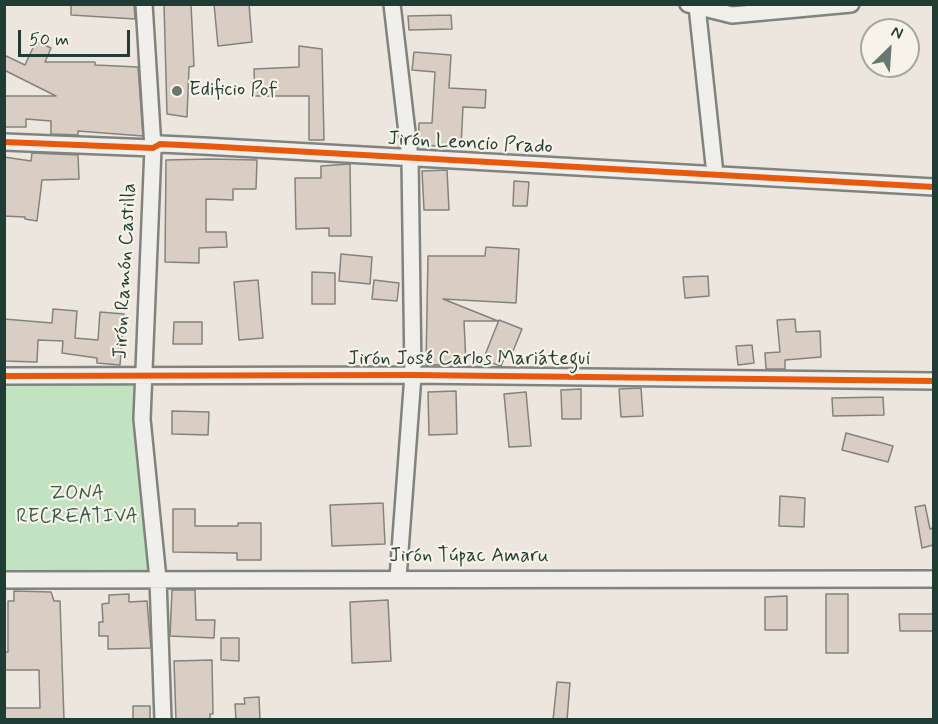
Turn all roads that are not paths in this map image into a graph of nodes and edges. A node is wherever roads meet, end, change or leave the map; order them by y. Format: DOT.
graph roads {
  1 [pos="144,4"];
  2 [pos="851,4"];
  3 [pos="692,5"];
  4 [pos="392,9"];
  5 [pos="4,142"];
  6 [pos="153,148"];
  7 [pos="410,158"];
  8 [pos="715,174"];
  9 [pos="933,187"];
  10 [pos="143,375"];
  11 [pos="413,375"];
  12 [pos="4,376"];
  13 [pos="933,381"];
  14 [pos="398,578"];
  15 [pos="158,579"];
  16 [pos="933,579"];
  17 [pos="4,580"];
  18 [pos="163,720"];
  1 -- 6 [label="street, Jirón Ramón Castilla"];
  2 -- 3 [label="street"];
  3 -- 8 [label="street"];
  4 -- 7 [label="street"];
  5 -- 6 [label="street, Jirón Leoncio Prado"];
  6 -- 7 [label="street, Jirón Leoncio Prado"];
  6 -- 10 [label="street, Jirón Ramón Castilla"];
  7 -- 8 [label="street, Jirón Leoncio Prado"];
  7 -- 11 [label="street"];
  8 -- 9 [label="street, Jirón Leoncio Prado"];
  10 -- 11 [label="street, Jirón José Carlos Mariátegui"];
  10 -- 12 [label="street, Jirón José Carlos Mariátegui"];
  10 -- 15 [label="street, Jirón Ramón Castilla"];
  11 -- 13 [label="street, Jirón José Carlos Mariátegui"];
  11 -- 14 [label="street"];
  14 -- 15 [label="street, Jirón Túpac Amaru"];
  14 -- 16 [label="street, Jirón Túpac Amaru"];
  15 -- 17 [label="street, Jirón Túpac Amaru"];
  15 -- 18 [label="street, Jirón Ramón Castilla"];
}
